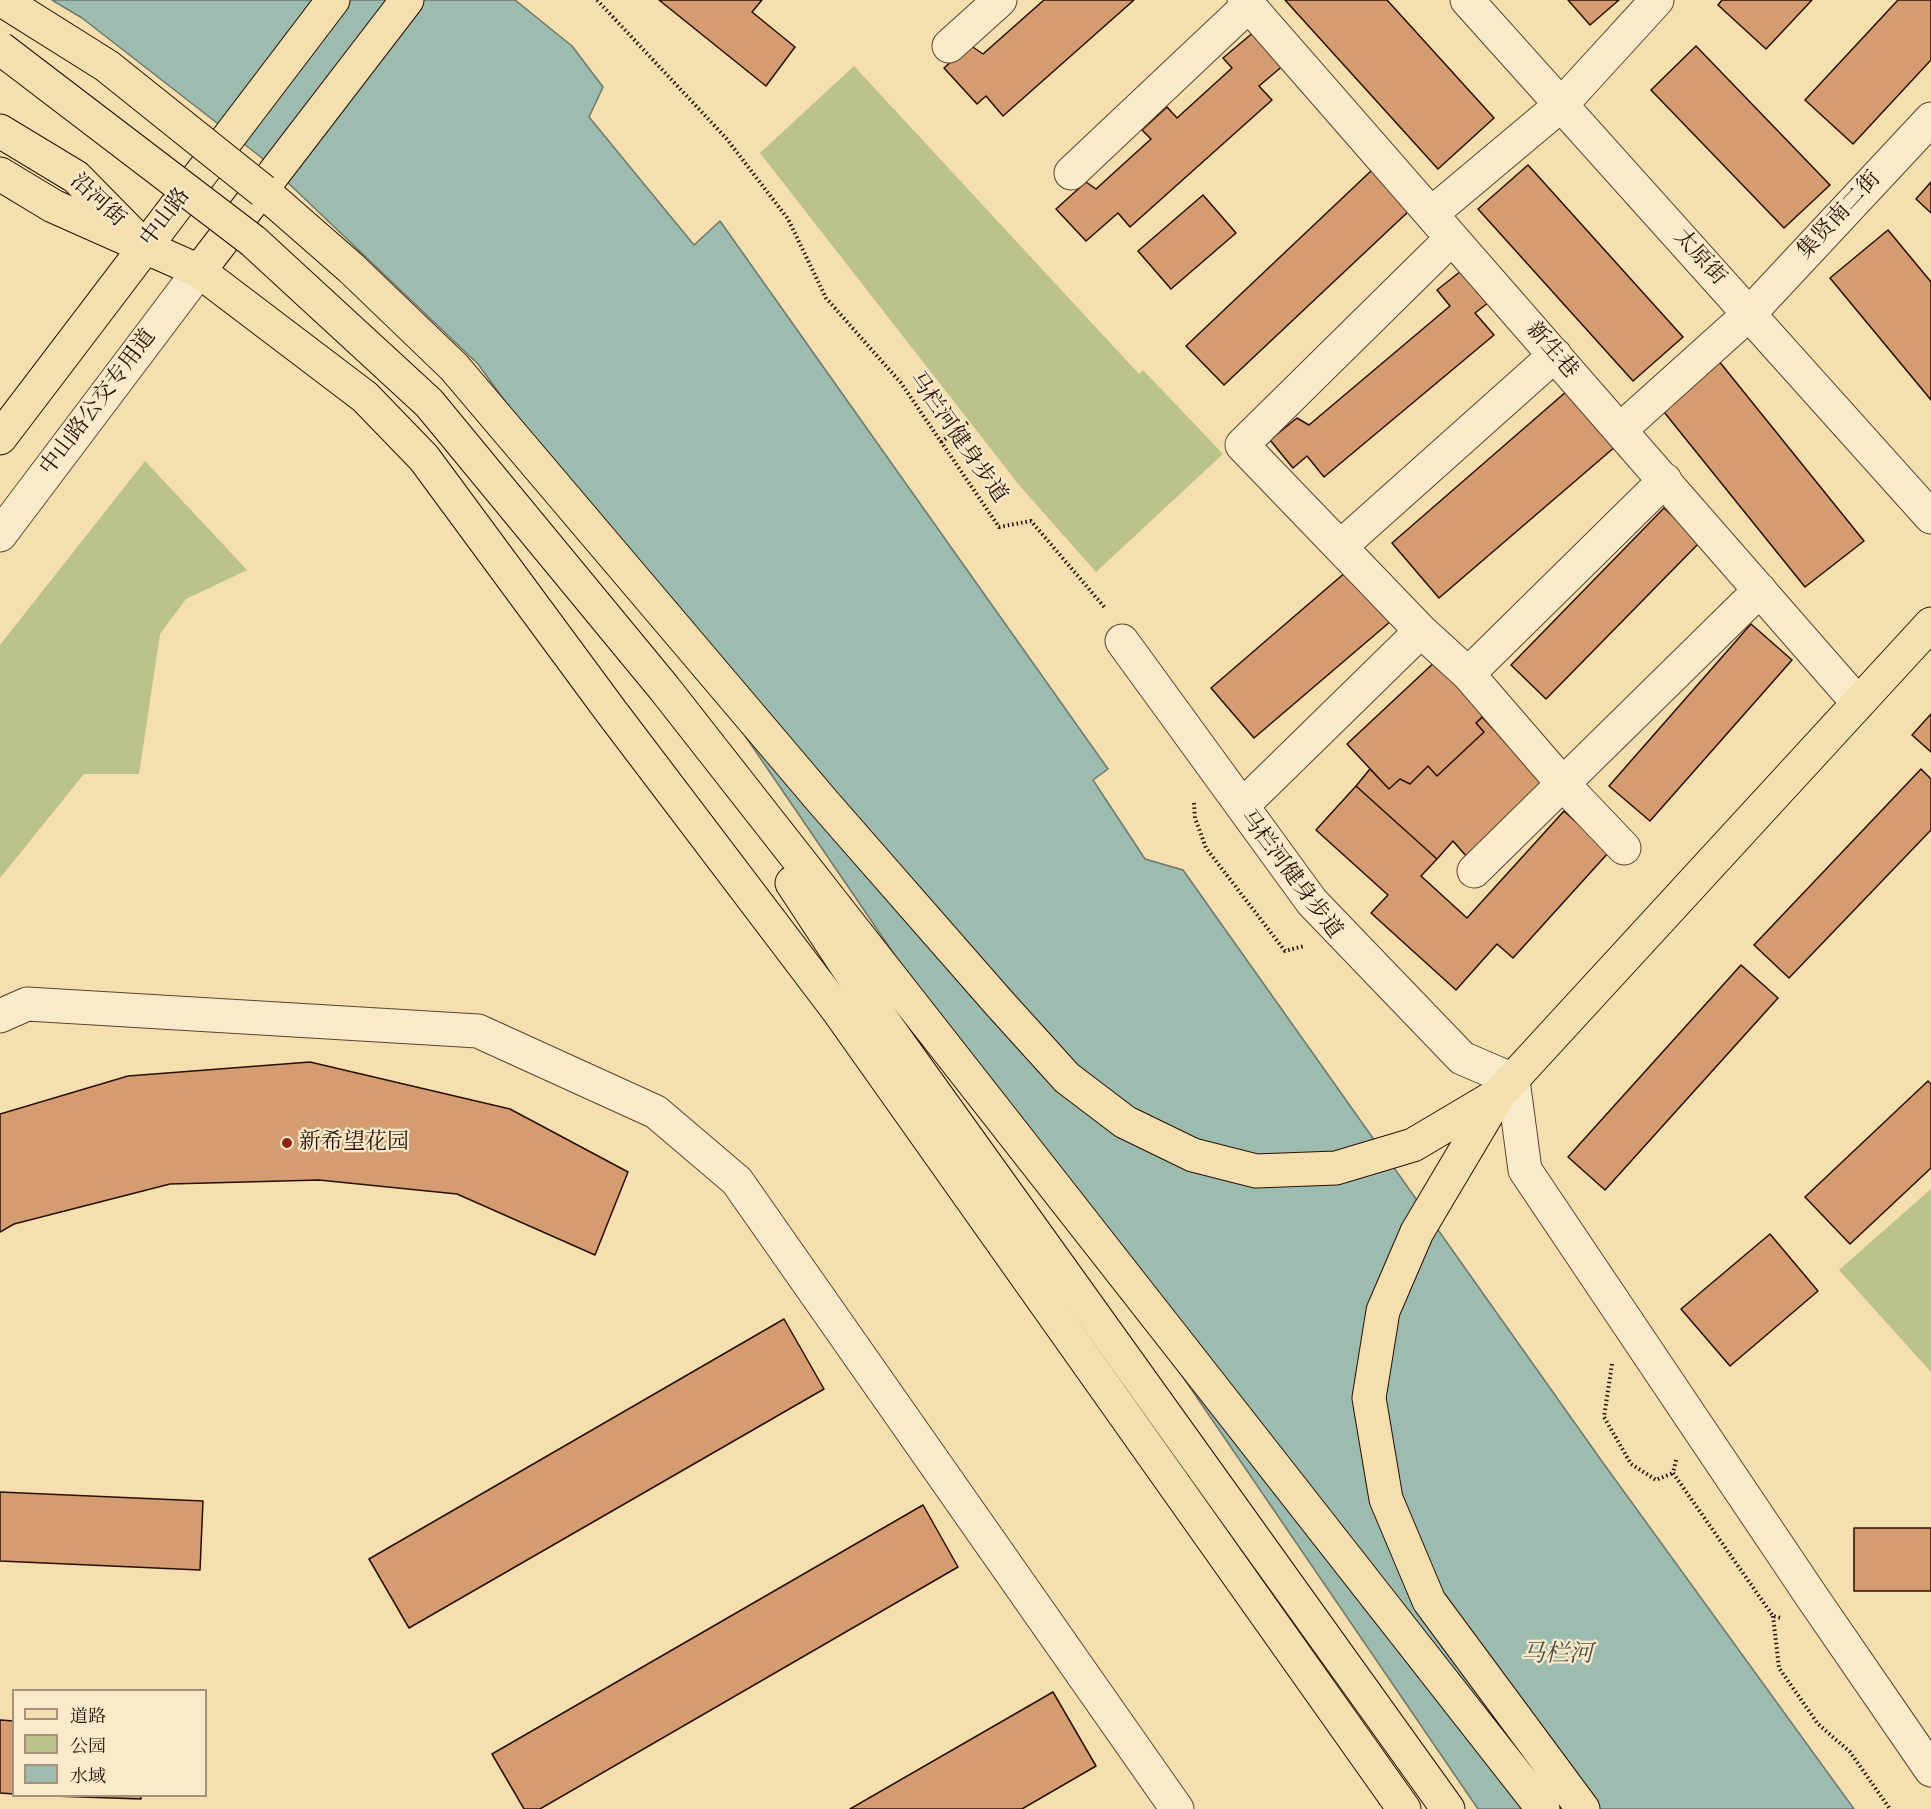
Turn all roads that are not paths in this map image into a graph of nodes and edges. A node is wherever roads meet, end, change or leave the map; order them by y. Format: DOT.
graph roads {
  1 [pos="2,0"];
  2 [pos="333,0"];
  3 [pos="407,0"];
  4 [pos="1000,0"];
  5 [pos="1467,0"];
  6 [pos="1657,0"];
  7 [pos="1247,3"];
  8 [pos="949,46"];
  9 [pos="0,48"];
  10 [pos="1561,105"];
  11 [pos="1931,119"];
  12 [pos="0,130"];
  13 [pos="1071,173"];
  14 [pos="0,174"];
  15 [pos="1442,226"];
  16 [pos="144,247"];
  17 [pos="199,271"];
  18 [pos="1749,314"];
  19 [pos="1555,355"];
  20 [pos="1620,430"];
  21 [pos="0,438"];
  22 [pos="1665,480"];
  23 [pos="1931,517"];
  24 [pos="0,535"];
  25 [pos="1340,547"];
  26 [pos="1760,590"];
  27 [pos="1931,624"];
  28 [pos="1112,629"];
  29 [pos="1421,631"];
  30 [pos="1468,674"];
  31 [pos="664,688"];
  32 [pos="1858,703"];
  33 [pos="1563,784"];
  34 [pos="1242,806"];
  35 [pos="1624,848"];
  36 [pos="1474,871"];
  37 [pos="0,1016"];
  38 [pos="1506,1087"];
  39 [pos="1931,1770"];
  40 [pos="1177,1809"];
  41 [pos="1404,1809"];
  42 [pos="1448,1809"];
  43 [pos="1543,1809"];
  44 [pos="1583,1809"];
  1 -- 38 [label="main road, bridge"];
  2 -- 16 [label="main road, 中山路"];
  3 -- 17 [label="main road"];
  4 -- 8 [label="street"];
  5 -- 10 [label="street, 太原街"];
  6 -- 10 [label="street"];
  7 -- 13 [label="street"];
  7 -- 15 [label="street, 新生巷"];
  9 -- 31 [label="main road, bridge"];
  10 -- 15 [label="street"];
  10 -- 18 [label="street, 太原街"];
  11 -- 18 [label="street, 集贤南二街"];
  12 -- 16 [label="main road, 沿河街"];
  14 -- 16 [label="main road, 沿河街"];
  15 -- 19 [label="street, 新生巷"];
  15 -- 25 [label="street"];
  16 -- 17 [label="main road"];
  16 -- 21 [label="main road, 中山路"];
  17 -- 24 [label="street, 中山路公交专用道"];
  17 -- 41 [label="main road"];
  18 -- 20 [label="street, 集贤南二街"];
  18 -- 23 [label="street, 太原街"];
  19 -- 20 [label="street, 新生巷"];
  19 -- 25 [label="street"];
  20 -- 22 [label="street, 新生巷"];
  22 -- 26 [label="street, 新生巷"];
  22 -- 30 [label="street"];
  25 -- 29 [label="street"];
  26 -- 32 [label="street, 新生巷"];
  26 -- 33 [label="street"];
  27 -- 32 [label="main road"];
  28 -- 34 [label="street"];
  29 -- 30 [label="street"];
  29 -- 34 [label="street"];
  30 -- 33 [label="street"];
  31 -- 42 [label="main road"];
  31 -- 43 [label="main road"];
  32 -- 38 [label="main road"];
  33 -- 35 [label="street"];
  33 -- 36 [label="street"];
  34 -- 38 [label="street"];
  37 -- 40 [label="street"];
  38 -- 39 [label="street"];
  38 -- 44 [label="main road"];
}
